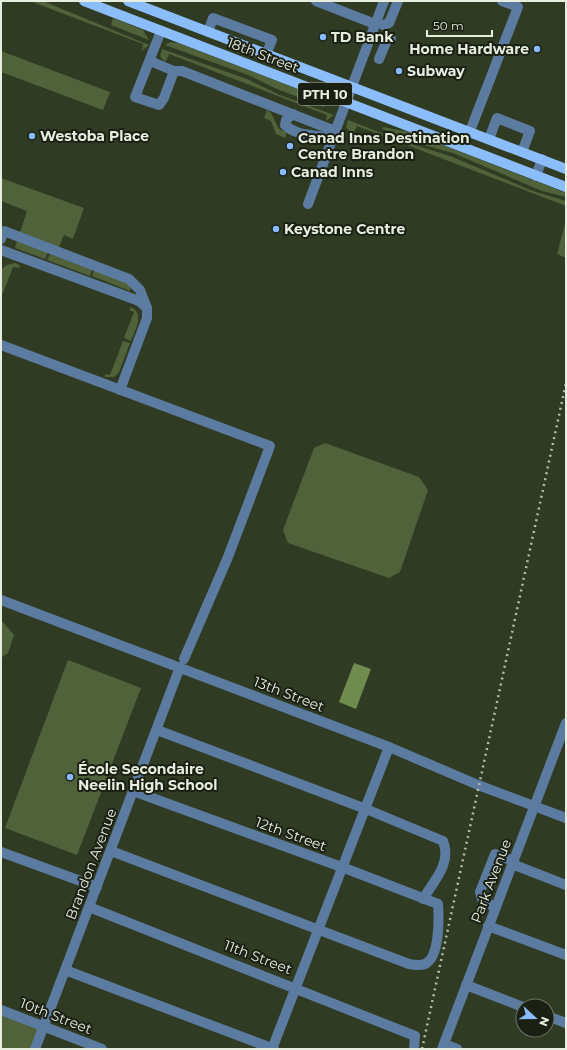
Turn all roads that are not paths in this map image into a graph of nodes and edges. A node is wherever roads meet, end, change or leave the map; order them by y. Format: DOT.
graph roads {
  1 [pos="84,1"];
  2 [pos="128,1"];
  3 [pos="316,1"];
  4 [pos="384,1"];
  5 [pos="398,1"];
  6 [pos="502,1"];
  7 [pos="101,4"];
  8 [pos="379,25"];
  9 [pos="161,31"];
  10 [pos="208,32"];
  11 [pos="391,39"];
  12 [pos="266,55"];
  13 [pos="379,59"];
  14 [pos="150,61"];
  15 [pos="174,70"];
  16 [pos="351,87"];
  17 [pos="346,102"];
  18 [pos="282,110"];
  19 [pos="293,114"];
  20 [pos="285,125"];
  21 [pos="470,131"];
  22 [pos="334,135"];
  23 [pos="489,139"];
  24 [pos="522,152"];
  25 [pos="542,160"];
  26 [pos="566,169"];
  27 [pos="536,176"];
  28 [pos="566,187"];
  29 [pos="308,204"];
  30 [pos="1,239"];
  31 [pos="1,250"];
  32 [pos="147,308"];
  33 [pos="1,345"];
  34 [pos="120,390"];
  35 [pos="1,600"];
  36 [pos="182,663"];
  37 [pos="566,723"];
  38 [pos="157,730"];
  39 [pos="562,745"];
  40 [pos="389,747"];
  41 [pos="133,791"];
  42 [pos="534,806"];
  43 [pos="366,809"];
  44 [pos="566,818"];
  45 [pos="111,851"];
  46 [pos="1,852"];
  47 [pos="512,863"];
  48 [pos="343,868"];
  49 [pos="566,885"];
  50 [pos="97,887"];
  51 [pos="423,899"];
  52 [pos="89,907"];
  53 [pos="496,907"];
  54 [pos="488,926"];
  55 [pos="319,929"];
  56 [pos="566,955"];
  57 [pos="65,970"];
  58 [pos="466,985"];
  59 [pos="296,987"];
  60 [pos="515,1004"];
  61 [pos="1,1010"];
  62 [pos="555,1019"];
  63 [pos="566,1023"];
  64 [pos="44,1026"];
  65 [pos="443,1047"];
  66 [pos="35,1049"];
  67 [pos="102,1049"];
  68 [pos="273,1049"];
  69 [pos="414,1049"];
  70 [pos="457,1049"];
  1 -- 7 [label="main road, 18th Street / PTH 10"];
  2 -- 10 [label="main road, 18th Street / PTH 10"];
  3 -- 8 [label="street"];
  4 -- 8 [label="street"];
  5 -- 8 [label="street"];
  6 -- 21 [label="street"];
  7 -- 9 [label="main road, 18th Street / PTH 10"];
  8 -- 16 [label="street"];
  9 -- 14 [label="street"];
  9 -- 17 [label="main road, 18th Street / PTH 10"];
  10 -- 12 [label="main road, 18th Street / PTH 10"];
  10 -- 12 [label="street"];
  11 -- 13 [label="street"];
  12 -- 16 [label="main road, 18th Street / PTH 10"];
  14 -- 15 [label="street"];
  14 -- 15 [label="street"];
  15 -- 18 [label="street"];
  16 -- 17 [label="street"];
  16 -- 21 [label="main road, 18th Street / PTH 10"];
  17 -- 22 [label="street"];
  17 -- 27 [label="main road, 18th Street / PTH 10"];
  18 -- 19 [label="street"];
  18 -- 20 [label="street"];
  19 -- 20 [label="street"];
  19 -- 22 [label="street"];
  20 -- 22 [label="street"];
  21 -- 23 [label="main road, 18th Street / PTH 10"];
  22 -- 29 [label="street"];
  23 -- 24 [label="main road, 18th Street / PTH 10"];
  23 -- 24 [label="street"];
  24 -- 25 [label="main road, 18th Street / PTH 10"];
  25 -- 26 [label="main road, 18th Street / PTH 10"];
  25 -- 27 [label="street"];
  27 -- 28 [label="main road, 18th Street / PTH 10"];
  30 -- 32 [label="street"];
  31 -- 32 [label="street"];
  32 -- 34 [label="street"];
  33 -- 34 [label="street"];
  34 -- 36 [label="street, Brandon Avenue"];
  35 -- 36 [label="street, 13th Street"];
  36 -- 38 [label="street, Brandon Avenue"];
  36 -- 40 [label="street, 13th Street"];
  37 -- 39 [label="street, Park Avenue"];
  38 -- 41 [label="street, Brandon Avenue"];
  38 -- 43 [label="street"];
  39 -- 42 [label="street, Park Avenue"];
  40 -- 42 [label="street, 13th Street"];
  40 -- 43 [label="street"];
  41 -- 45 [label="street, Brandon Avenue"];
  41 -- 48 [label="street, 12th Street"];
  42 -- 44 [label="street, 13th Street"];
  42 -- 47 [label="street, Park Avenue"];
  43 -- 48 [label="street"];
  43 -- 51 [label="street"];
  45 -- 50 [label="street, Brandon Avenue"];
  45 -- 55 [label="street"];
  46 -- 50 [label="street"];
  47 -- 49 [label="street"];
  47 -- 53 [label="street, Park Avenue"];
  47 -- 53 [label="street"];
  48 -- 51 [label="street, 12th Street"];
  48 -- 55 [label="street"];
  50 -- 52 [label="street, Brandon Avenue"];
  51 -- 55 [label="street, 12th Street"];
  52 -- 57 [label="street, Brandon Avenue"];
  52 -- 59 [label="street, 11th Street"];
  53 -- 54 [label="street, Park Avenue"];
  54 -- 56 [label="street"];
  54 -- 58 [label="street, Park Avenue"];
  55 -- 59 [label="street"];
  57 -- 64 [label="street, Brandon Avenue"];
  57 -- 68 [label="street"];
  58 -- 60 [label="street"];
  58 -- 65 [label="street, Park Avenue"];
  59 -- 68 [label="street"];
  59 -- 69 [label="street, 11th Street"];
  61 -- 64 [label="street, 10th Street"];
  62 -- 63 [label="street"];
  64 -- 66 [label="street, Brandon Avenue"];
  64 -- 67 [label="street, 10th Street"];
  65 -- 70 [label="street"];
}
